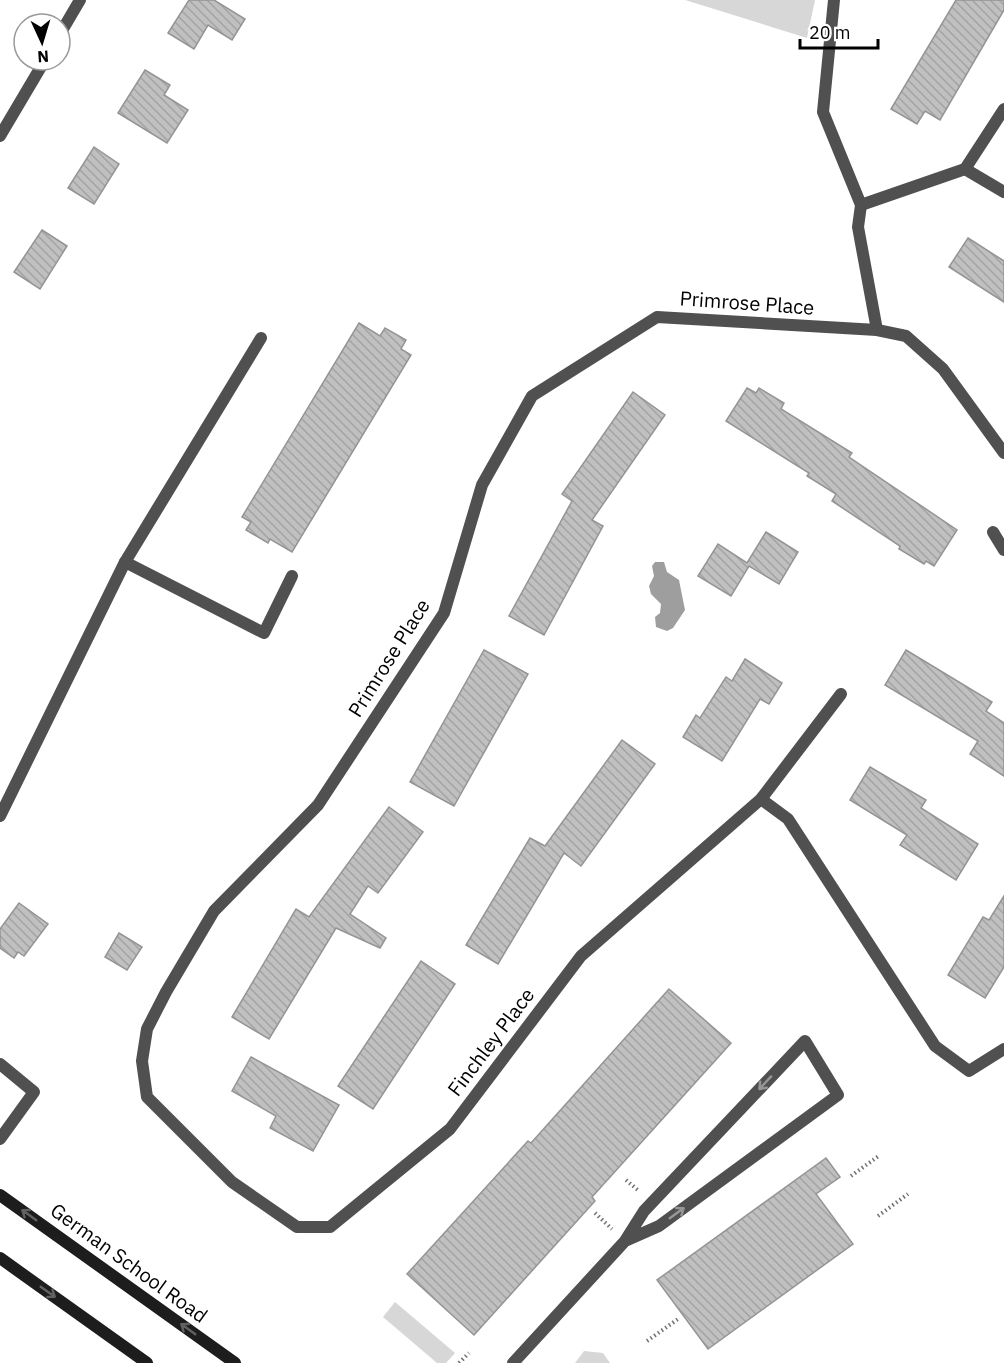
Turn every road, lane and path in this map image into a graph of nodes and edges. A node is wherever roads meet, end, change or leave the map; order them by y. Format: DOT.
graph roads {
  1 [pos="80,0"];
  2 [pos="834,0"];
  3 [pos="72,14"];
  4 [pos="38,72"];
  5 [pos="1004,109"];
  6 [pos="0,136"];
  7 [pos="965,169"];
  8 [pos="1004,192"];
  9 [pos="861,205"];
  10 [pos="877,330"];
  11 [pos="261,338"];
  12 [pos="1004,453"];
  13 [pos="993,532"];
  14 [pos="1004,550"];
  15 [pos="125,562"];
  16 [pos="292,576"];
  17 [pos="841,694"];
  18 [pos="761,798"];
  19 [pos="0,816"];
  20 [pos="1004,1049"];
  21 [pos="0,1064"];
  22 [pos="0,1139"];
  23 [pos="880,1155"];
  24 [pos="851,1176"];
  25 [pos="626,1180"];
  26 [pos="232,1182"];
  27 [pos="908,1194"];
  28 [pos="0,1195"];
  29 [pos="644,1195"];
  30 [pos="595,1213"];
  31 [pos="878,1216"];
  32 [pos="612,1229"];
  33 [pos="626,1241"];
  34 [pos="0,1258"];
  35 [pos="678,1319"];
  36 [pos="647,1341"];
  37 [pos="468,1353"];
  38 [pos="147,1363"];
  39 [pos="235,1363"];
  40 [pos="459,1363"];
  41 [pos="513,1363"];
  1 -- 3 [label="street"];
  2 -- 9 [label="street"];
  4 -- 6 [label="street"];
  5 -- 7 [label="street"];
  7 -- 8 [label="street"];
  7 -- 9 [label="street"];
  9 -- 10 [label="street"];
  10 -- 12 [label="street, Primrose Place"];
  10 -- 26 [label="street, Primrose Place"];
  11 -- 15 [label="street"];
  13 -- 14 [label="street"];
  15 -- 16 [label="street"];
  15 -- 19 [label="street"];
  17 -- 18 [label="street, Finchley Place"];
  18 -- 20 [label="street"];
  18 -- 26 [label="street, Finchley Place"];
  21 -- 22 [label="street"];
  23 -- 24 [label="path"];
  25 -- 29 [label="path"];
  27 -- 31 [label="path"];
  39 -- 28 [label="street, German School Road, one-way"];
  30 -- 32 [label="path"];
  33 -- 33 [label="street, one-way"];
  33 -- 41 [label="street"];
  34 -- 38 [label="street, one-way"];
  35 -- 36 [label="path"];
  37 -- 40 [label="path"];
}
